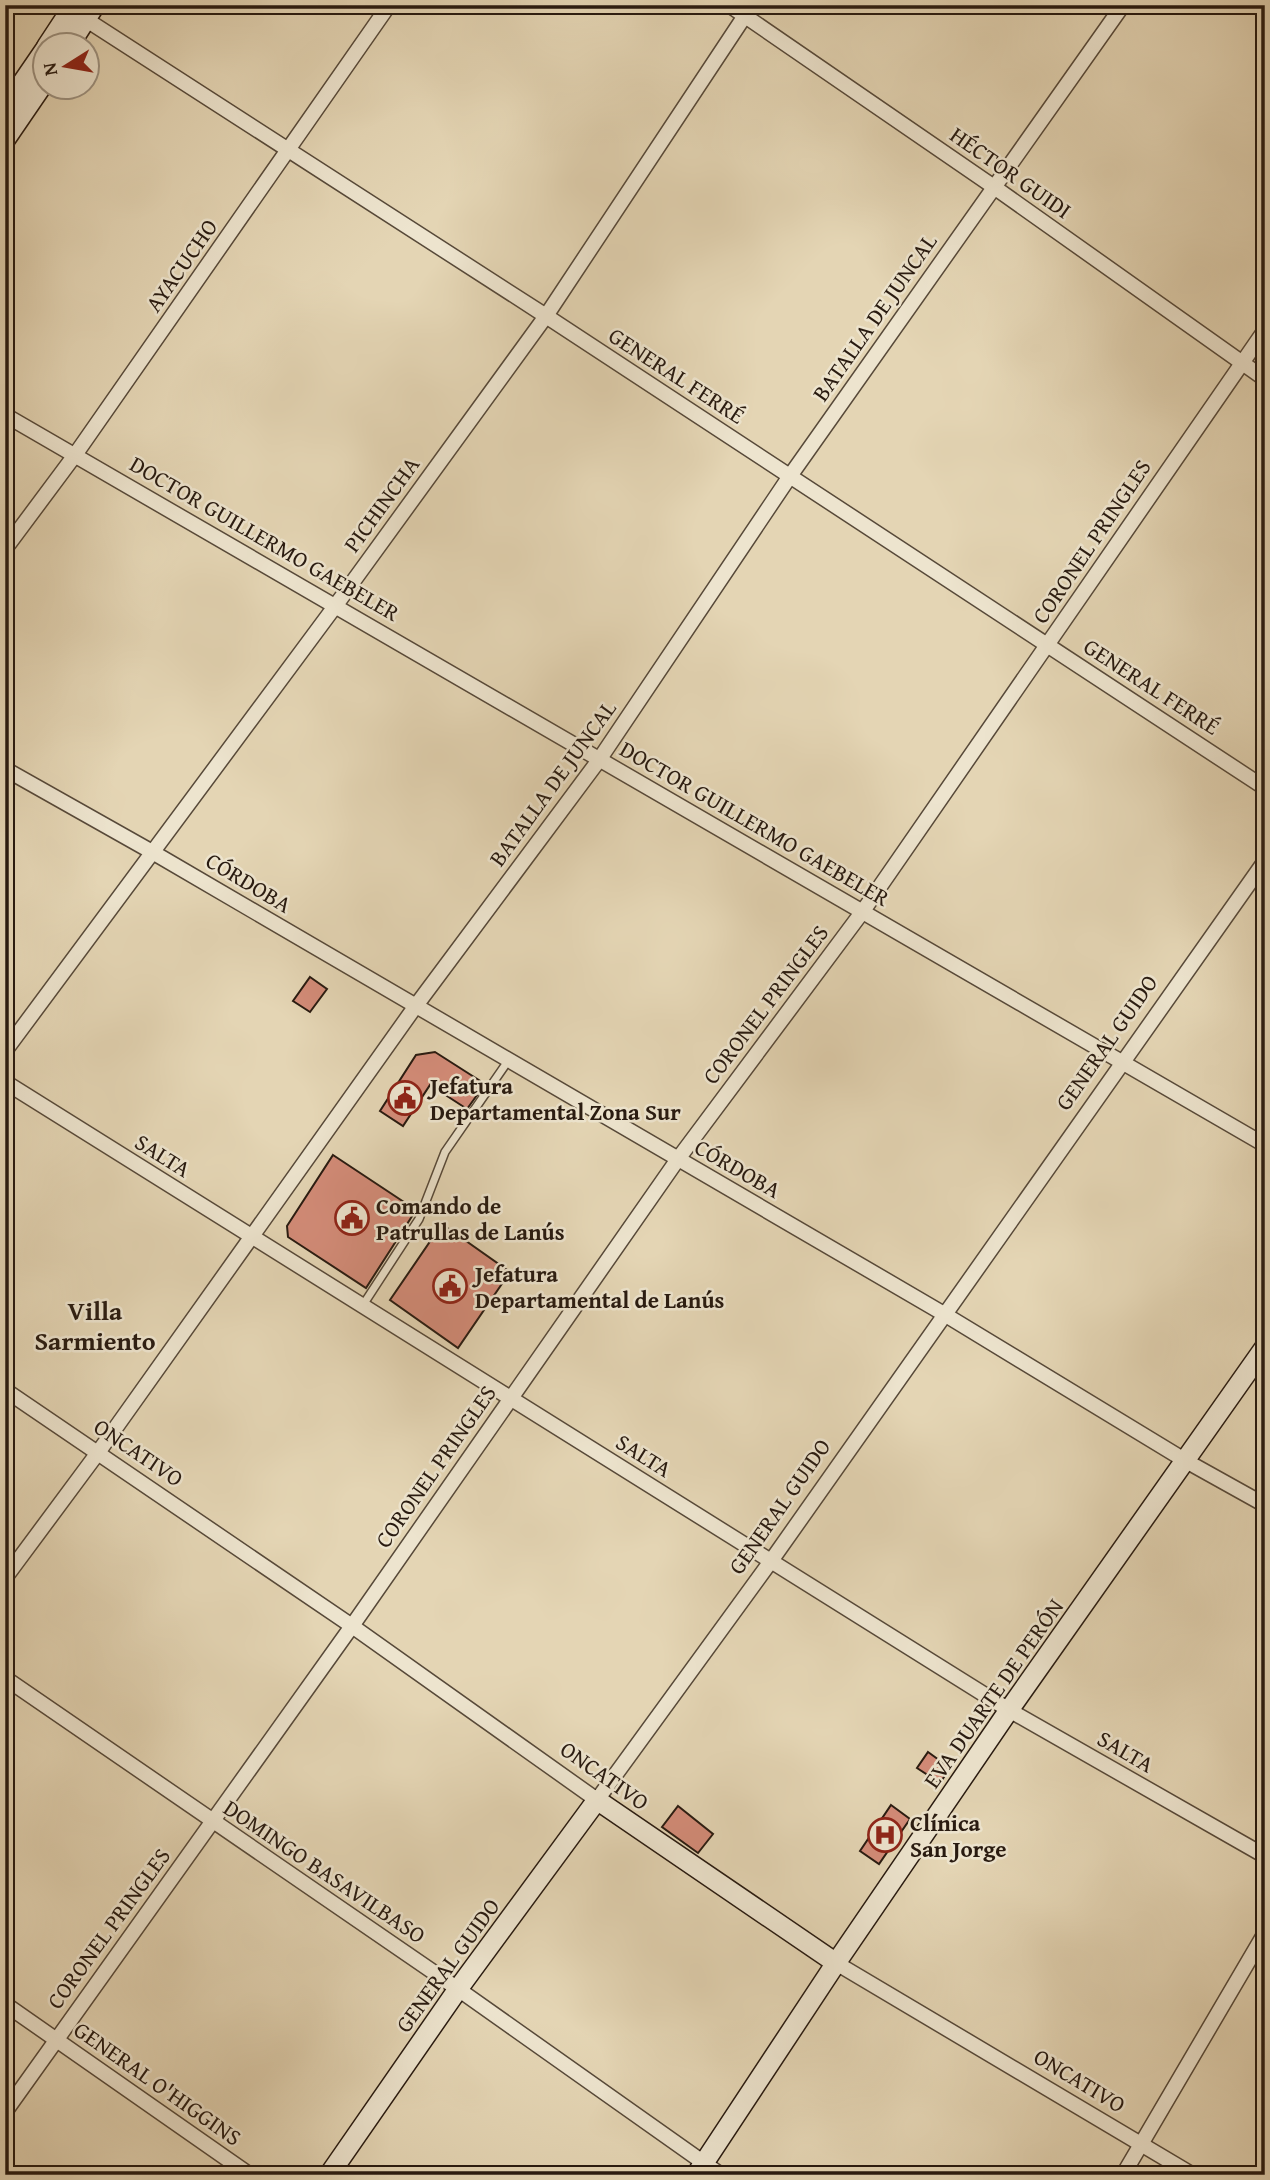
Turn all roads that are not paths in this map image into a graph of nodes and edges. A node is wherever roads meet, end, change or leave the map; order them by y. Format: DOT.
graph roads {
  1 [pos="389,5"];
  2 [pos="729,5"];
  3 [pos="1123,5"];
  4 [pos="78,9"];
  5 [pos="748,11"];
  6 [pos="59,32"];
  7 [pos="72,32"];
  8 [pos="32,68"];
  9 [pos="32,100"];
  10 [pos="5,108"];
  11 [pos="5,140"];
  12 [pos="290,149"];
  13 [pos="994,187"];
  14 [pos="546,316"];
  15 [pos="1265,330"];
  16 [pos="1241,363"];
  17 [pos="1265,380"];
  18 [pos="5,415"];
  19 [pos="75,455"];
  20 [pos="790,476"];
  21 [pos="5,549"];
  22 [pos="336,605"];
  23 [pos="1048,645"];
  24 [pos="599,760"];
  25 [pos="5,769"];
  26 [pos="1265,788"];
  27 [pos="154,853"];
  28 [pos="1265,862"];
  29 [pos="863,911"];
  30 [pos="415,1007"];
  31 [pos="5,1051"];
  32 [pos="1122,1060"];
  33 [pos="508,1061"];
  34 [pos="5,1082"];
  35 [pos="1265,1145"];
  36 [pos="678,1159"];
  37 [pos="251,1237"];
  38 [pos="363,1306"];
  39 [pos="944,1314"];
  40 [pos="1265,1347"];
  41 [pos="5,1390"];
  42 [pos="509,1398"];
  43 [pos="97,1454"];
  44 [pos="1186,1461"];
  45 [pos="1265,1505"];
  46 [pos="771,1560"];
  47 [pos="5,1578"];
  48 [pos="352,1626"];
  49 [pos="5,1678"];
  50 [pos="1009,1710"];
  51 [pos="597,1800"];
  52 [pos="212,1822"];
  53 [pos="1265,1856"];
  54 [pos="1265,1933"];
  55 [pos="836,1963"];
  56 [pos="458,1989"];
  57 [pos="5,2004"];
  58 [pos="56,2039"];
  59 [pos="5,2112"];
  60 [pos="1140,2144"];
  61 [pos="700,2169"];
  62 [pos="250,2175"];
  63 [pos="330,2175"];
  64 [pos="721,2175"];
  65 [pos="1122,2175"];
  66 [pos="1193,2175"];
  1 -- 12 [label="street, AYACUCHO"];
  2 -- 5 [label="street, HÉCTOR GUIDI"];
  3 -- 13 [label="street, BATALLA DE JUNCAL"];
  4 -- 6 [label="main road"];
  4 -- 7 [label="main road"];
  4 -- 12 [label="street, GENERAL FERRÉ"];
  5 -- 13 [label="street, HÉCTOR GUIDI"];
  5 -- 14 [label="street, PICHINCHA"];
  8 -- 10 [label="main road"];
  9 -- 11 [label="main road"];
  12 -- 14 [label="street, GENERAL FERRÉ"];
  12 -- 19 [label="street, AYACUCHO"];
  13 -- 16 [label="street, HÉCTOR GUIDI"];
  13 -- 20 [label="street, BATALLA DE JUNCAL"];
  14 -- 20 [label="street, GENERAL FERRÉ"];
  14 -- 22 [label="street, PICHINCHA"];
  15 -- 16 [label="street, CORONEL PRINGLES"];
  16 -- 17 [label="street, HÉCTOR GUIDI"];
  16 -- 23 [label="street, CORONEL PRINGLES"];
  18 -- 19 [label="street, DOCTOR GUILLERMO GAEBELER"];
  19 -- 21 [label="street, AYACUCHO"];
  19 -- 22 [label="street, DOCTOR GUILLERMO GAEBELER"];
  20 -- 23 [label="street, GENERAL FERRÉ"];
  20 -- 24 [label="street, BATALLA DE JUNCAL"];
  22 -- 24 [label="street, DOCTOR GUILLERMO GAEBELER"];
  22 -- 27 [label="street, PICHINCHA"];
  23 -- 26 [label="street, GENERAL FERRÉ"];
  23 -- 29 [label="street, CORONEL PRINGLES"];
  24 -- 29 [label="street, DOCTOR GUILLERMO GAEBELER"];
  24 -- 30 [label="street, BATALLA DE JUNCAL"];
  25 -- 27 [label="street, CÓRDOBA"];
  27 -- 30 [label="street, CÓRDOBA"];
  27 -- 31 [label="street, PICHINCHA"];
  28 -- 32 [label="street, GENERAL GUIDO"];
  29 -- 32 [label="street, DOCTOR GUILLERMO GAEBELER"];
  29 -- 36 [label="street, CORONEL PRINGLES"];
  30 -- 33 [label="street, CÓRDOBA"];
  30 -- 37 [label="street, BATALLA DE JUNCAL"];
  32 -- 35 [label="street, DOCTOR GUILLERMO GAEBELER"];
  32 -- 39 [label="street, GENERAL GUIDO"];
  33 -- 36 [label="street, CÓRDOBA"];
  33 -- 38 [label="lane"];
  34 -- 37 [label="street, SALTA"];
  36 -- 39 [label="street, CÓRDOBA"];
  36 -- 42 [label="street, CORONEL PRINGLES"];
  37 -- 38 [label="street, SALTA"];
  37 -- 43 [label="street, BATALLA DE JUNCAL"];
  38 -- 42 [label="street, SALTA"];
  39 -- 44 [label="street, CÓRDOBA"];
  39 -- 46 [label="street, GENERAL GUIDO"];
  40 -- 44 [label="main road, EVA DUARTE DE PERÓN"];
  41 -- 43 [label="street, ONCATIVO"];
  42 -- 46 [label="street, SALTA"];
  42 -- 48 [label="street, CORONEL PRINGLES"];
  43 -- 47 [label="street, BATALLA DE JUNCAL"];
  43 -- 48 [label="street, ONCATIVO"];
  44 -- 45 [label="street, CÓRDOBA"];
  44 -- 50 [label="main road, EVA DUARTE DE PERÓN"];
  46 -- 50 [label="street, SALTA"];
  46 -- 51 [label="street, GENERAL GUIDO"];
  48 -- 51 [label="street, ONCATIVO"];
  48 -- 52 [label="street, CORONEL PRINGLES"];
  49 -- 52 [label="street, DOMINGO BASAVILBASO"];
  50 -- 53 [label="street, SALTA"];
  50 -- 55 [label="main road, EVA DUARTE DE PERÓN"];
  51 -- 55 [label="main road, ONCATIVO"];
  51 -- 56 [label="main road, GENERAL GUIDO"];
  52 -- 56 [label="street, DOMINGO BASAVILBASO"];
  52 -- 58 [label="street, CORONEL PRINGLES"];
  54 -- 60 [label="street"];
  55 -- 60 [label="street, ONCATIVO"];
  55 -- 61 [label="main road, EVA DUARTE DE PERÓN"];
  56 -- 61 [label="street, DOMINGO BASAVILBASO"];
  56 -- 63 [label="main road, GENERAL GUIDO"];
  57 -- 58 [label="street, GENERAL O'HIGGINS"];
  58 -- 59 [label="street, CORONEL PRINGLES"];
  58 -- 62 [label="street, GENERAL O'HIGGINS"];
  60 -- 65 [label="street"];
  60 -- 66 [label="street, ONCATIVO"];
  61 -- 64 [label="street, DOMINGO BASAVILBASO"];
}
